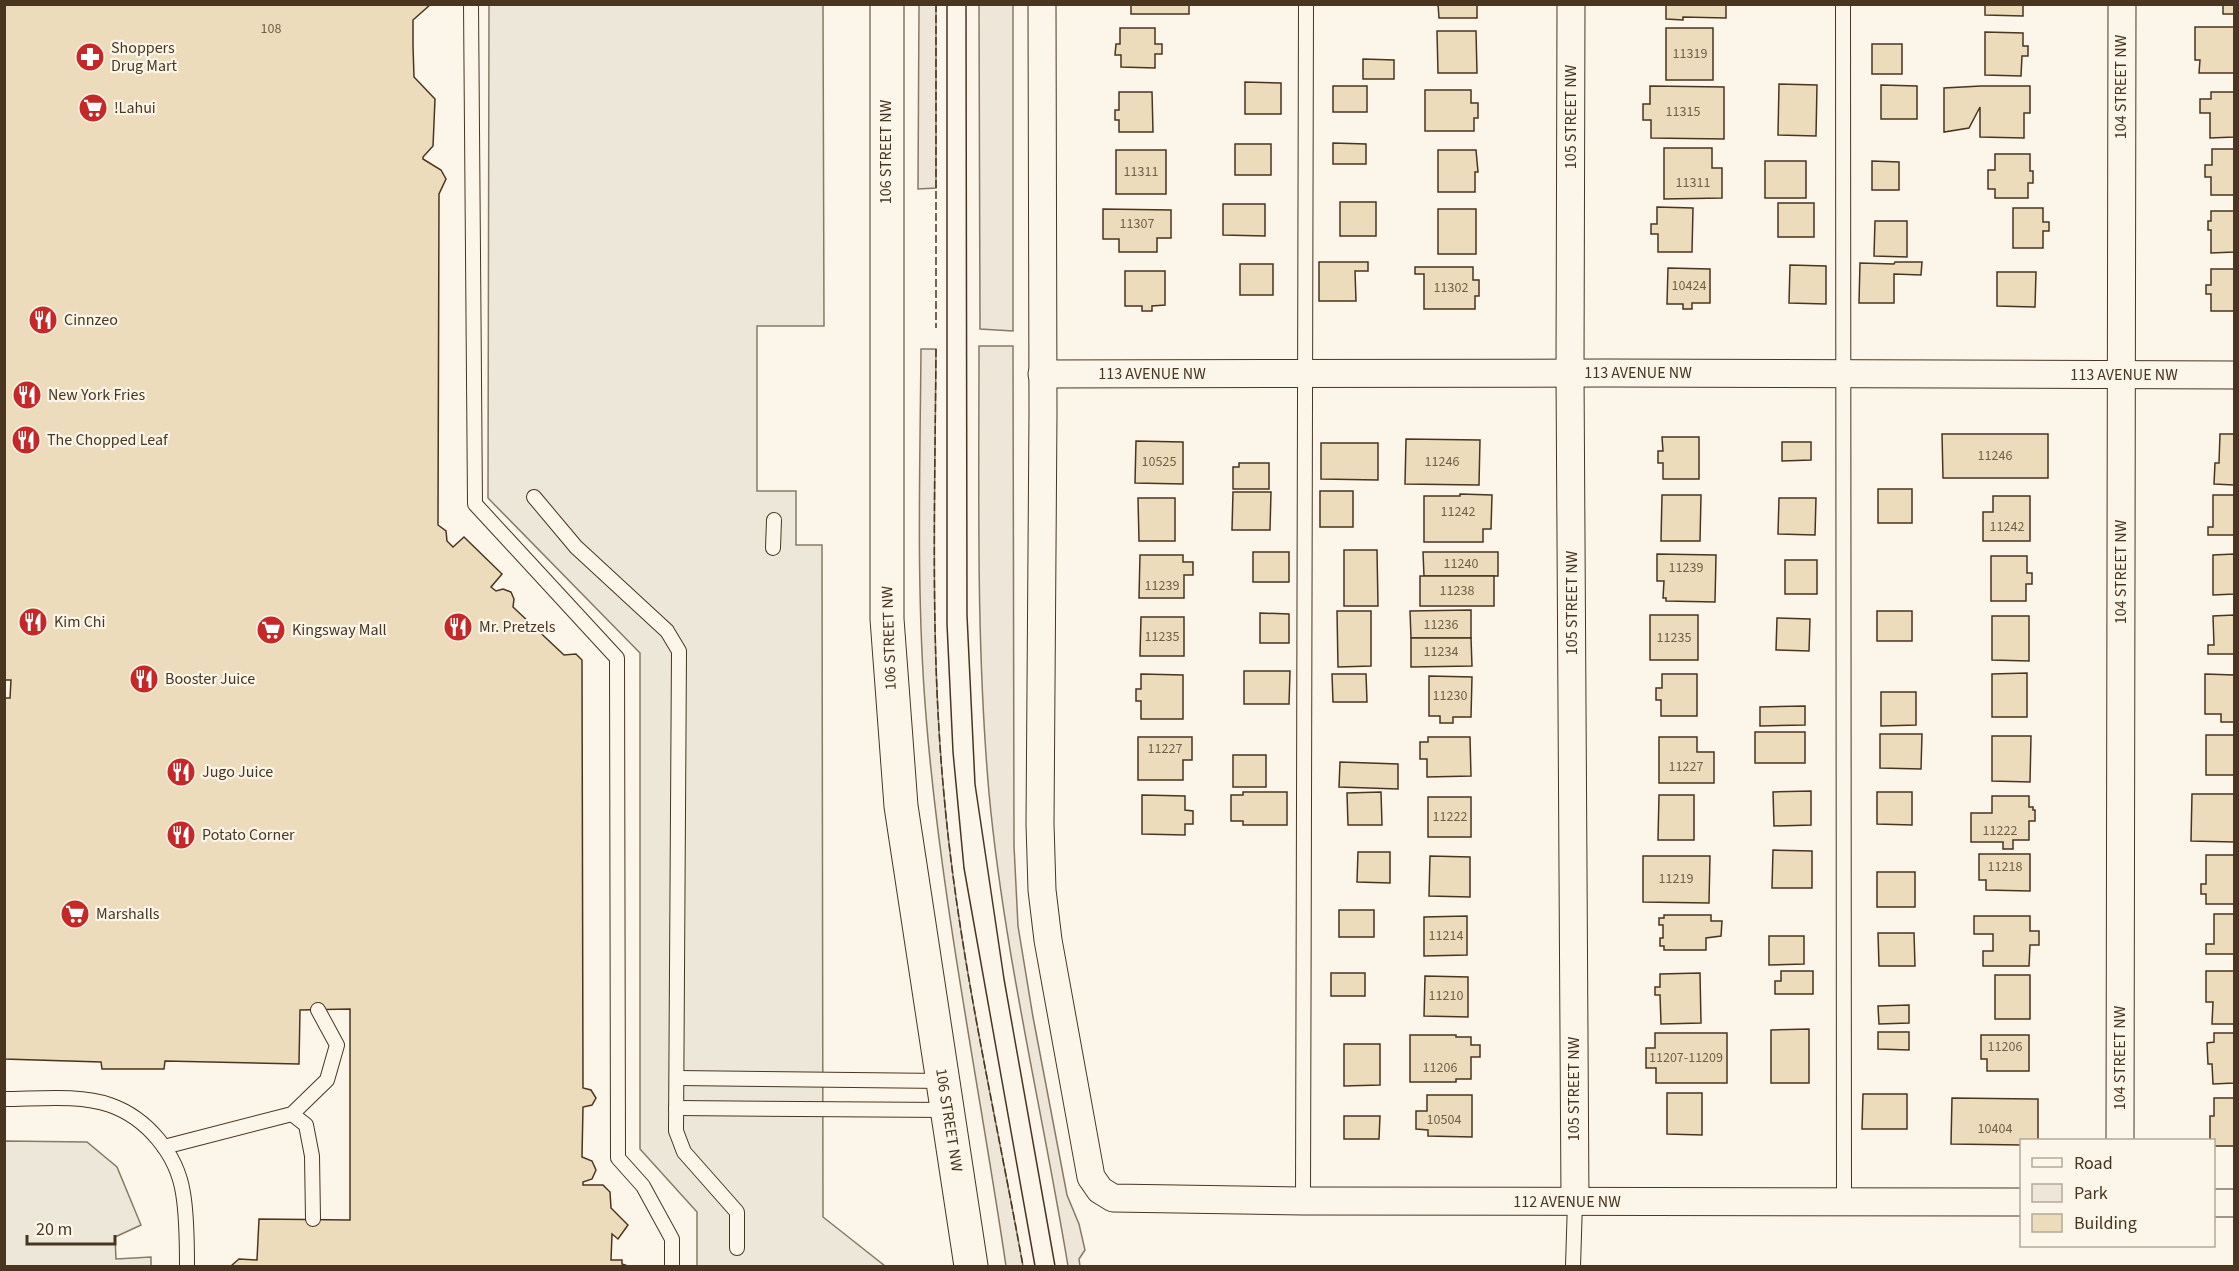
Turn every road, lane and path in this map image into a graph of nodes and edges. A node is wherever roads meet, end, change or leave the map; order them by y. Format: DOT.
graph roads {
  1 [pos="471,4"];
  2 [pos="887,4"];
  3 [pos="1042,4"];
  4 [pos="1306,4"];
  5 [pos="1571,4"];
  6 [pos="1843,4"];
  7 [pos="2122,4"];
  8 [pos="1570,373"];
  9 [pos="1042,374"];
  10 [pos="1305,375"];
  11 [pos="1844,375"];
  12 [pos="2121,375"];
  13 [pos="2235,375"];
  14 [pos="534,497"];
  15 [pos="774,520"];
  16 [pos="773,548"];
  17 [pos="318,1010"];
  18 [pos="677,1078"];
  19 [pos="946,1095"];
  20 [pos="4,1099"];
  21 [pos="676,1108"];
  22 [pos="292,1114"];
  23 [pos="2120,1139"];
  24 [pos="164,1147"];
  25 [pos="1303,1201"];
  26 [pos="1575,1202"];
  27 [pos="1844,1202"];
  28 [pos="2020,1202"];
  29 [pos="2215,1203"];
  30 [pos="2235,1203"];
  31 [pos="313,1219"];
  32 [pos="737,1248"];
  33 [pos="186,1266"];
  34 [pos="672,1266"];
  35 [pos="971,1266"];
  36 [pos="1573,1266"];
  1 -- 34 [label="lane"];
  2 -- 19 [label="street, 106 STREET NW"];
  3 -- 9 [label="street"];
  4 -- 10 [label="lane"];
  5 -- 8 [label="street, 105 STREET NW"];
  6 -- 11 [label="lane"];
  7 -- 12 [label="street, 104 STREET NW"];
  8 -- 10 [label="street, 113 AVENUE NW"];
  8 -- 11 [label="street, 113 AVENUE NW"];
  8 -- 26 [label="street, 105 STREET NW"];
  9 -- 10 [label="street, 113 AVENUE NW"];
  9 -- 25 [label="street, 112 AVENUE NW"];
  10 -- 25 [label="lane"];
  11 -- 12 [label="street, 113 AVENUE NW"];
  11 -- 27 [label="lane"];
  12 -- 13 [label="street, 113 AVENUE NW"];
  12 -- 23 [label="street, 104 STREET NW"];
  14 -- 18 [label="lane"];
  15 -- 16 [label="lane"];
  17 -- 22 [label="lane"];
  18 -- 19 [label="lane"];
  18 -- 21 [label="lane"];
  19 -- 21 [label="lane"];
  19 -- 35 [label="street, 106 STREET NW"];
  20 -- 24 [label="lane"];
  21 -- 32 [label="lane"];
  22 -- 24 [label="lane"];
  22 -- 31 [label="lane"];
  24 -- 33 [label="lane"];
  25 -- 26 [label="street, 112 AVENUE NW"];
  26 -- 27 [label="street, 112 AVENUE NW"];
  26 -- 36 [label="lane"];
  27 -- 28 [label="street, 112 AVENUE NW"];
  29 -- 30 [label="street"];
}
